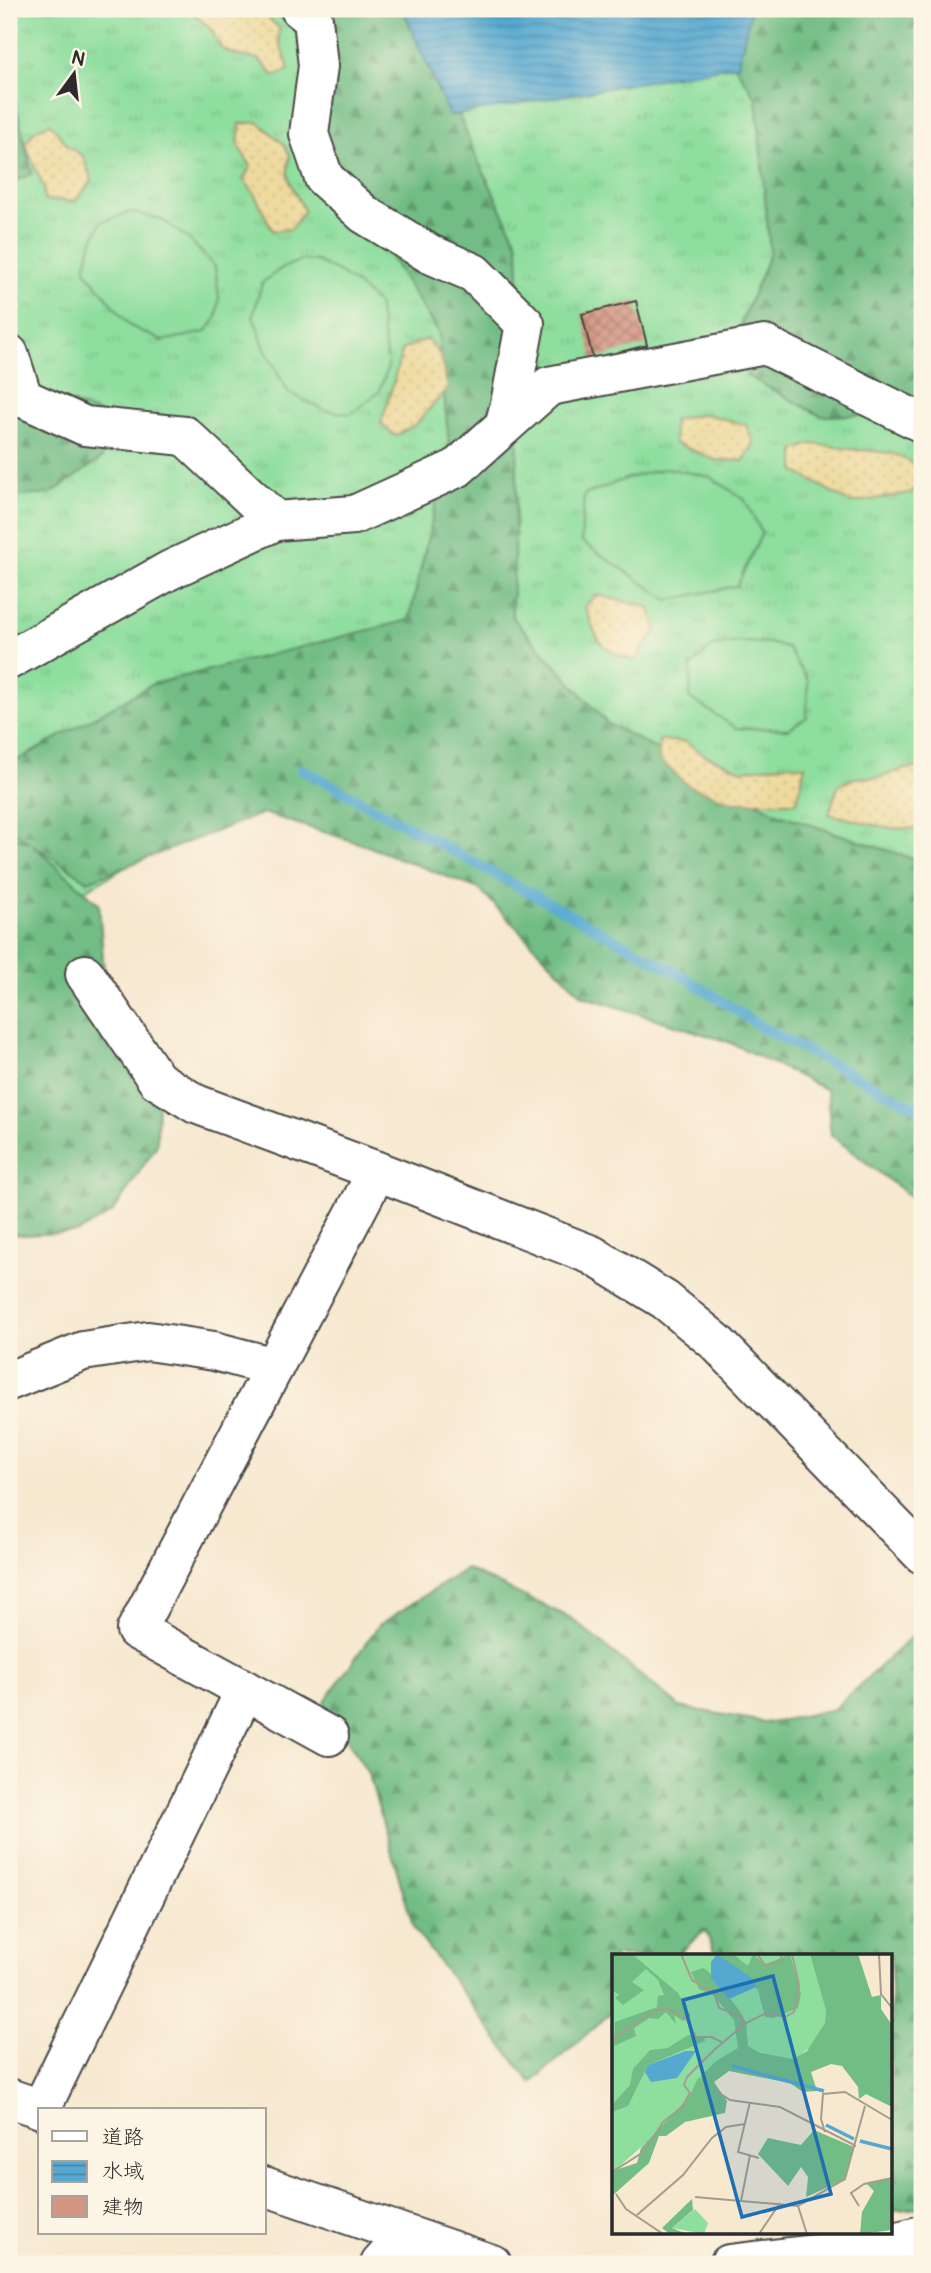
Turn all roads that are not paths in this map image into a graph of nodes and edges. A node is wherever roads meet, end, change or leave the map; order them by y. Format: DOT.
graph roads {
  1 [pos="300,9"];
  2 [pos="9,354"];
  3 [pos="922,423"];
  4 [pos="503,426"];
  5 [pos="276,521"];
  6 [pos="9,660"];
  7 [pos="85,974"];
  8 [pos="377,1171"];
  9 [pos="274,1367"];
  10 [pos="9,1381"];
  11 [pos="922,1554"];
  12 [pos="245,1690"];
  13 [pos="329,1736"];
  14 [pos="32,2106"];
  15 [pos="266,2187"];
  16 [pos="406,2235"];
  17 [pos="922,2235"];
  18 [pos="380,2264"];
  19 [pos="492,2264"];
  20 [pos="729,2264"];
  1 -- 4 [label="street"];
  2 -- 5 [label="street"];
  3 -- 4 [label="street"];
  4 -- 5 [label="street"];
  5 -- 6 [label="street"];
  7 -- 8 [label="street"];
  8 -- 9 [label="street"];
  8 -- 11 [label="street"];
  9 -- 10 [label="street"];
  9 -- 12 [label="street"];
  12 -- 13 [label="street"];
  12 -- 14 [label="street"];
  15 -- 16 [label="street"];
  16 -- 18 [label="street"];
  16 -- 19 [label="street"];
  17 -- 20 [label="street"];
}
